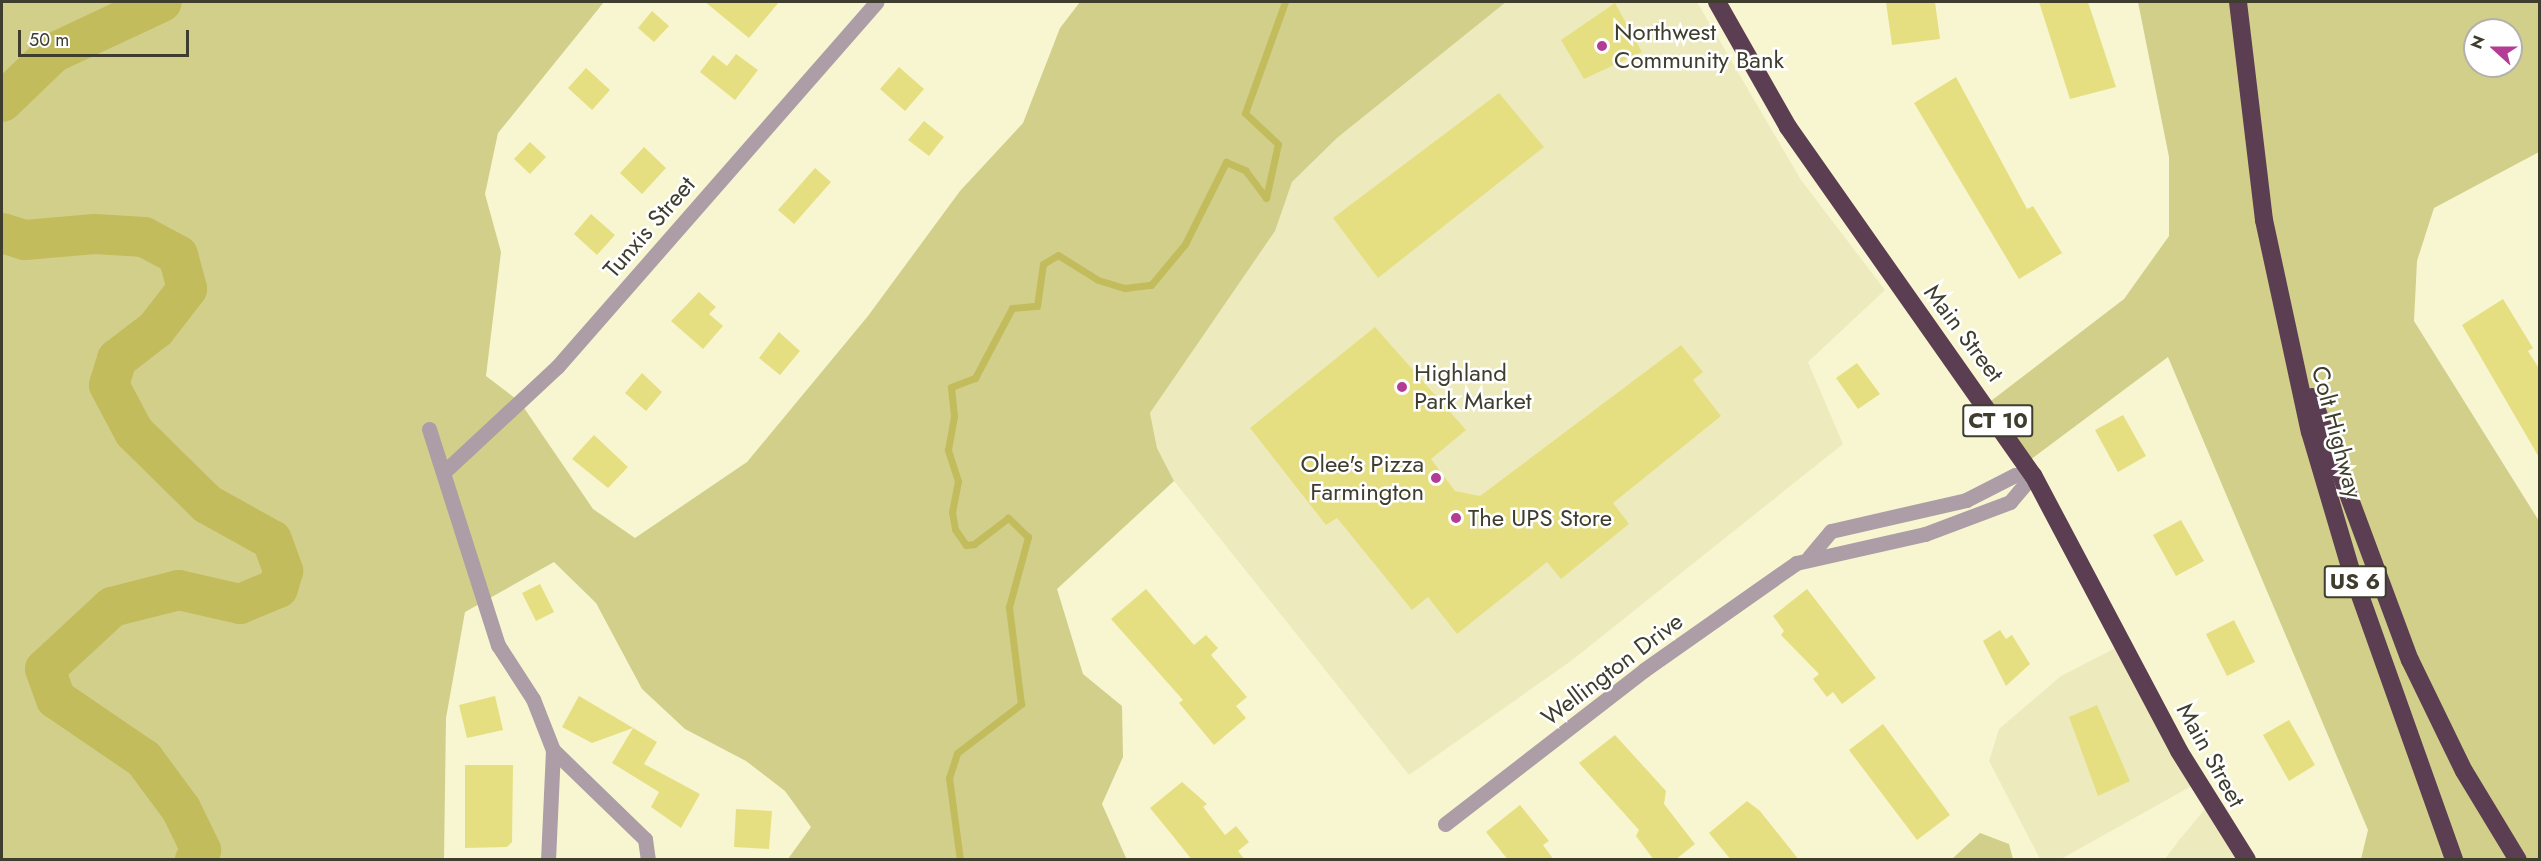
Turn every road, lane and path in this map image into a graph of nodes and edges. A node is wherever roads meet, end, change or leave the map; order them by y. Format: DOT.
graph roads {
  1 [pos="876,2"];
  2 [pos="1717,2"];
  3 [pos="2238,2"];
  4 [pos="2279,297"];
  5 [pos="429,429"];
  6 [pos="445,471"];
  7 [pos="2033,475"];
  8 [pos="1809,556"];
  9 [pos="553,750"];
  10 [pos="1445,824"];
  11 [pos="548,860"];
  12 [pos="648,860"];
  13 [pos="2247,860"];
  14 [pos="2454,860"];
  15 [pos="2518,860"];
  1 -- 6 [label="street, Tunxis Street"];
  2 -- 7 [label="highway, Main Street / CT 10"];
  3 -- 4 [label="highway, Colt Highway / US 6"];
  4 -- 14 [label="highway, Colt Highway / US 6"];
  4 -- 15 [label="highway"];
  5 -- 6 [label="street"];
  6 -- 9 [label="street"];
  7 -- 8 [label="street, Wellington Drive"];
  7 -- 8 [label="street, Wellington Drive"];
  7 -- 13 [label="highway, Main Street / CT 10"];
  8 -- 10 [label="street, Wellington Drive"];
  9 -- 11 [label="street"];
  9 -- 12 [label="street"];
}
